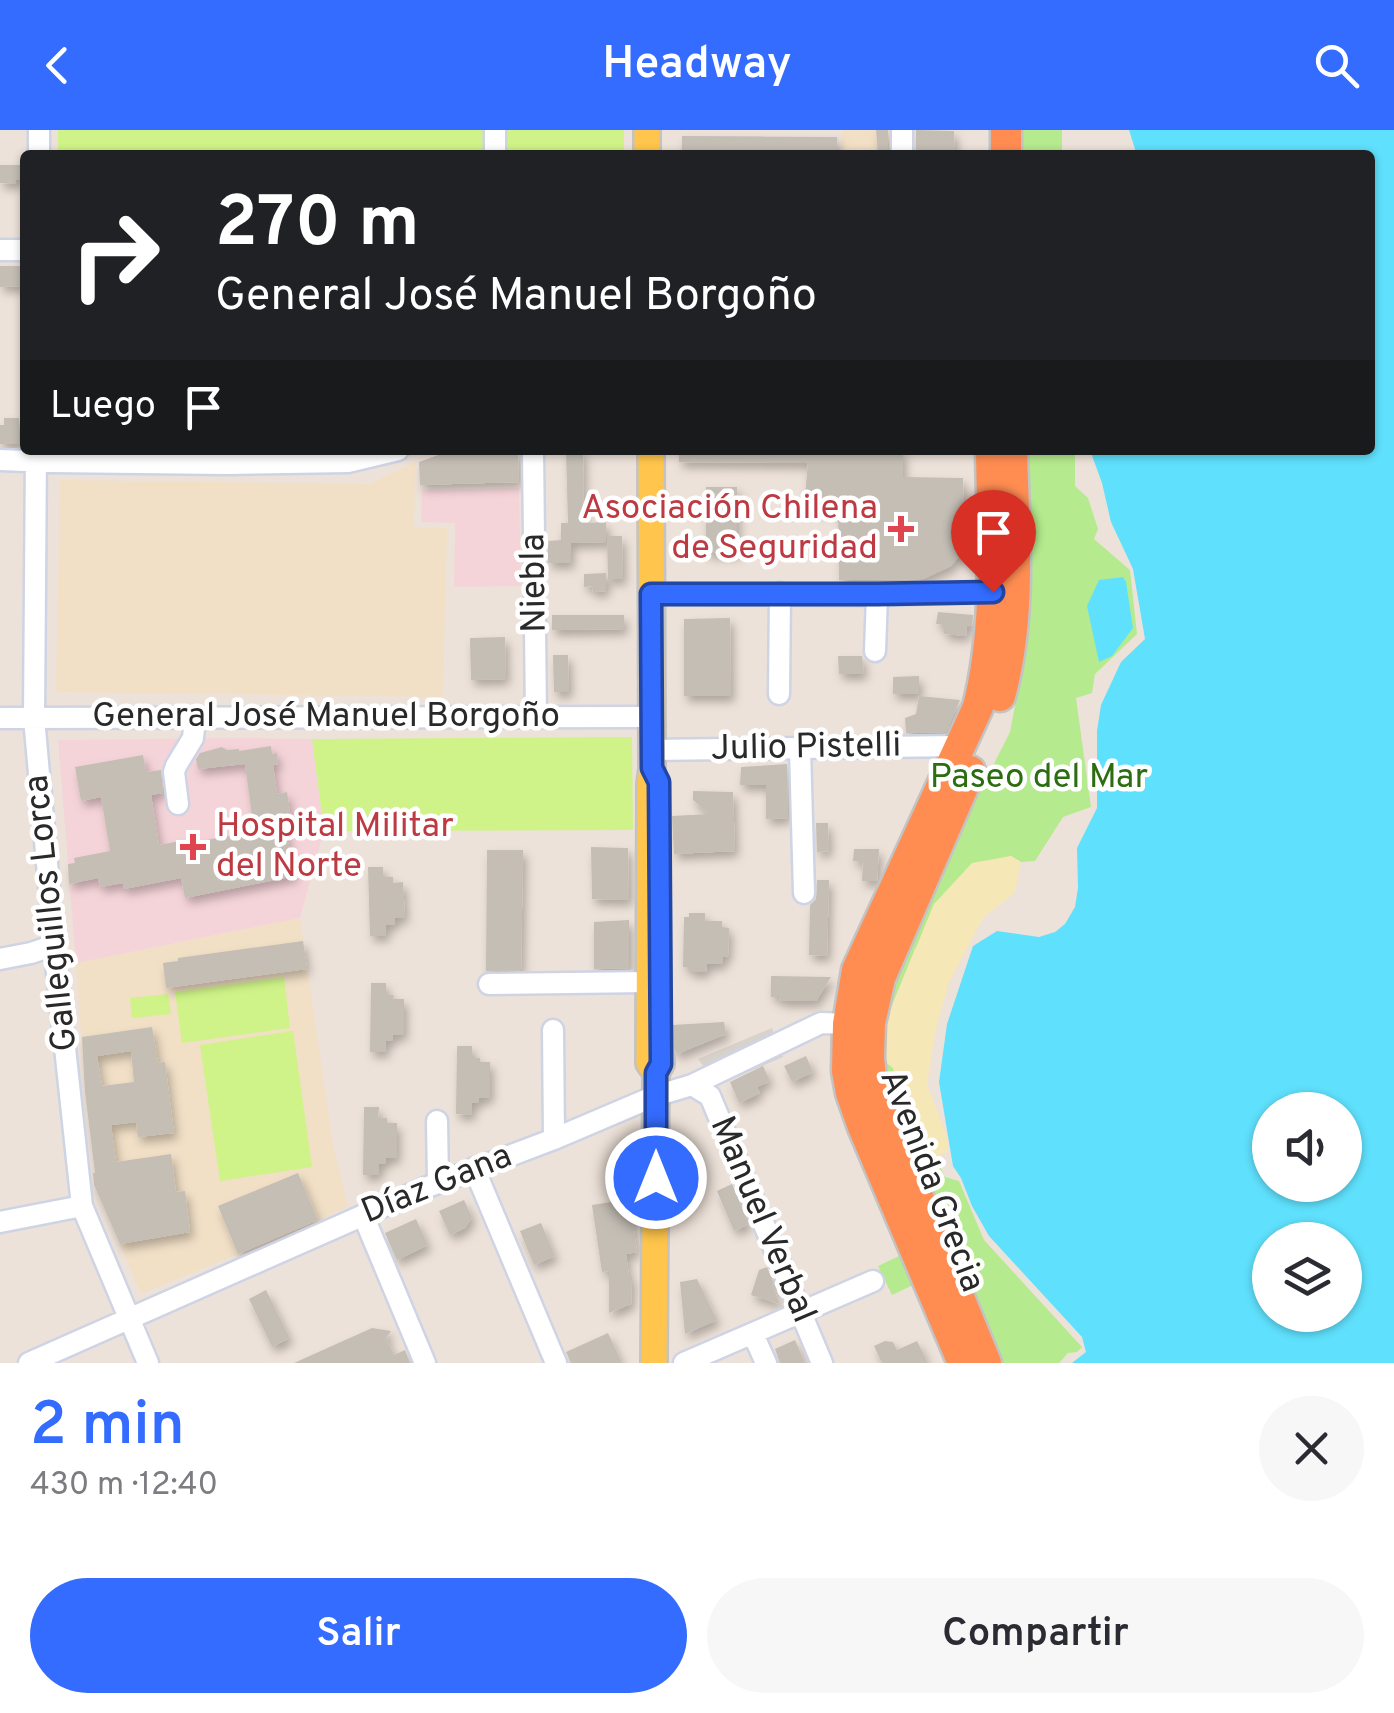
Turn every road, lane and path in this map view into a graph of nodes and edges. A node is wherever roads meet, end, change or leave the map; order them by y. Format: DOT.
graph roads {
  1 [pos="377,455"];
  2 [pos="533,455"];
  3 [pos="651,455"];
  4 [pos="991,455"];
  5 [pos="1012,455"];
  6 [pos="36,456"];
  7 [pos="303,456"];
  8 [pos="0,460"];
  9 [pos="993,592"];
  10 [pos="651,594"];
  11 [pos="780,594"];
  12 [pos="877,594"];
  13 [pos="1014,619"];
  14 [pos="875,651"];
  15 [pos="779,694"];
  16 [pos="536,716"];
  17 [pos="652,717"];
  18 [pos="0,718"];
  19 [pos="34,718"];
  20 [pos="194,718"];
  21 [pos="959,746"];
  22 [pos="800,748"];
  23 [pos="652,759"];
  24 [pos="178,804"];
  25 [pos="804,893"];
  26 [pos="54,945"];
  27 [pos="0,959"];
  28 [pos="489,984"];
  29 [pos="650,986"];
  30 [pos="608,992"];
  31 [pos="848,1024"];
  32 [pos="553,1030"];
  33 [pos="655,1084"];
  34 [pos="692,1085"];
  35 [pos="437,1121"];
  36 [pos="554,1139"];
  37 [pos="474,1168"];
  38 [pos="438,1183"];
  39 [pos="82,1206"];
  40 [pos="363,1214"];
  41 [pos="0,1222"];
  42 [pos="874,1281"];
  43 [pos="801,1313"];
  44 [pos="130,1320"];
  45 [pos="753,1334"];
  46 [pos="29,1363"];
  47 [pos="148,1363"];
  48 [pos="425,1363"];
  49 [pos="556,1363"];
  50 [pos="654,1363"];
  51 [pos="684,1363"];
  52 [pos="766,1363"];
  53 [pos="822,1363"];
  54 [pos="963,1363"];
  55 [pos="986,1363"];
  1 -- 7 [label="street"];
  2 -- 16 [label="street, Niebla"];
  3 -- 10 [label="main road"];
  4 -- 9 [label="highway, Avenida Grecia"];
  5 -- 13 [label="highway, Avenida Grecia"];
  6 -- 7 [label="street"];
  6 -- 8 [label="street"];
  6 -- 19 [label="street, Galleguillos Lorca"];
  9 -- 12 [label="street"];
  9 -- 13 [label="street"];
  9 -- 21 [label="highway, Avenida Grecia"];
  10 -- 11 [label="street"];
  10 -- 17 [label="main road"];
  11 -- 12 [label="street"];
  11 -- 15 [label="street"];
  12 -- 14 [label="street"];
  13 -- 55 [label="highway, Avenida Grecia"];
  16 -- 17 [label="street, General José Manuel Borgoño"];
  16 -- 20 [label="street, General José Manuel Borgoño"];
  17 -- 23 [label="main road"];
  18 -- 19 [label="street, General José Manuel Borgoño"];
  19 -- 20 [label="street, General José Manuel Borgoño"];
  19 -- 26 [label="street, Galleguillos Lorca"];
  20 -- 24 [label="street"];
  21 -- 22 [label="street, Julio Pistelli"];
  21 -- 31 [label="highway, Avenida Grecia"];
  22 -- 23 [label="street, Julio Pistelli"];
  22 -- 25 [label="street"];
  23 -- 29 [label="main road"];
  23 -- 33 [label="main road"];
  26 -- 27 [label="street"];
  26 -- 39 [label="street, Galleguillos Lorca"];
  28 -- 29 [label="street"];
  29 -- 30 [label="street"];
  29 -- 33 [label="main road"];
  31 -- 34 [label="street, Díaz Gana"];
  31 -- 54 [label="highway, Avenida Grecia"];
  32 -- 36 [label="street"];
  33 -- 34 [label="street, Díaz Gana"];
  33 -- 36 [label="street, Díaz Gana"];
  33 -- 50 [label="main road"];
  34 -- 43 [label="street, Manuel Verbal"];
  35 -- 38 [label="street"];
  36 -- 37 [label="street, Díaz Gana"];
  37 -- 38 [label="street, Díaz Gana"];
  37 -- 49 [label="street"];
  38 -- 40 [label="street, Díaz Gana"];
  39 -- 41 [label="street"];
  39 -- 44 [label="street, Galleguillos Lorca"];
  40 -- 44 [label="street, Díaz Gana"];
  40 -- 48 [label="street"];
  42 -- 43 [label="street"];
  43 -- 45 [label="street"];
  43 -- 53 [label="street, Manuel Verbal"];
  44 -- 46 [label="street, Díaz Gana"];
  44 -- 47 [label="street, Galleguillos Lorca"];
  45 -- 51 [label="street"];
  45 -- 52 [label="street"];
}
